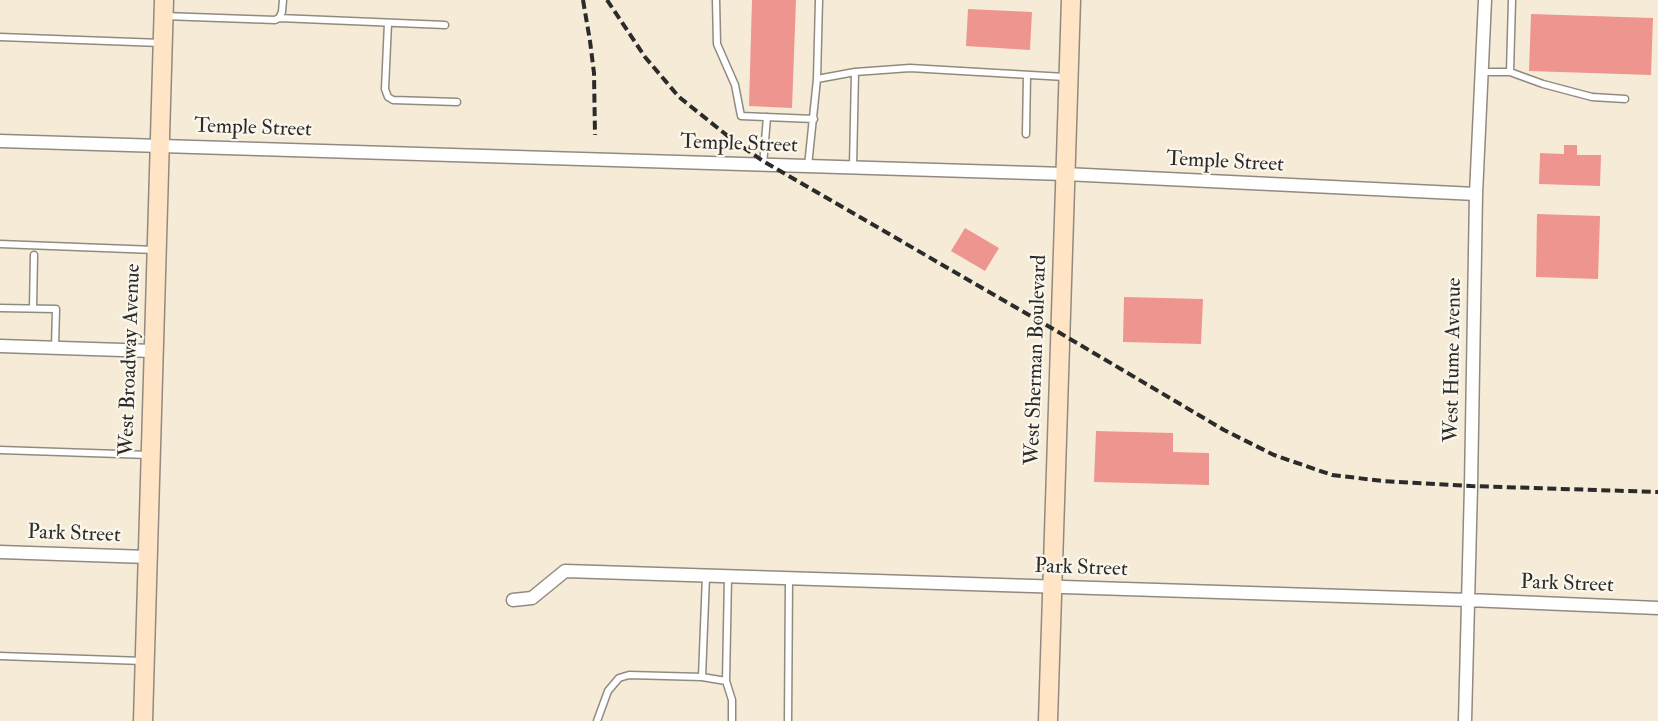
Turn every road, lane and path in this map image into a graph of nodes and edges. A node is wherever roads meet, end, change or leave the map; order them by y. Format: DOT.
graph roads {
  1 [pos="283,0"];
  2 [pos="716,0"];
  3 [pos="819,0"];
  4 [pos="1071,0"];
  5 [pos="1485,0"];
  6 [pos="1512,0"];
  7 [pos="164,8"];
  8 [pos="279,18"];
  9 [pos="388,23"];
  10 [pos="445,26"];
  11 [pos="0,37"];
  12 [pos="163,43"];
  13 [pos="855,72"];
  14 [pos="1481,72"];
  15 [pos="1510,72"];
  16 [pos="1028,75"];
  17 [pos="1069,77"];
  18 [pos="818,79"];
  19 [pos="1625,99"];
  20 [pos="457,102"];
  21 [pos="767,117"];
  22 [pos="814,119"];
  23 [pos="1026,134"];
  24 [pos="0,141"];
  25 [pos="161,146"];
  26 [pos="763,166"];
  27 [pos="808,166"];
  28 [pos="852,168"];
  29 [pos="1065,174"];
  30 [pos="1476,194"];
  31 [pos="0,244"];
  32 [pos="156,250"];
  33 [pos="34,255"];
  34 [pos="0,308"];
  35 [pos="33,308"];
  36 [pos="0,346"];
  37 [pos="55,348"];
  38 [pos="153,351"];
  39 [pos="0,450"];
  40 [pos="150,455"];
  41 [pos="0,552"];
  42 [pos="148,557"];
  43 [pos="706,576"];
  44 [pos="728,577"];
  45 [pos="789,579"];
  46 [pos="1053,588"];
  47 [pos="513,600"];
  48 [pos="1468,600"];
  49 [pos="1658,608"];
  50 [pos="0,656"];
  51 [pos="144,661"];
  52 [pos="702,677"];
  53 [pos="726,681"];
  54 [pos="143,721"];
  55 [pos="597,721"];
  56 [pos="732,721"];
  57 [pos="788,721"];
  58 [pos="1048,721"];
  59 [pos="1465,721"];
  1 -- 8 [label="lane"];
  2 -- 21 [label="lane"];
  3 -- 18 [label="lane"];
  4 -- 17 [label="main road, West Sherman Boulevard"];
  5 -- 14 [label="street, West Hume Avenue"];
  6 -- 15 [label="lane"];
  7 -- 8 [label="lane"];
  7 -- 12 [label="main road, West Broadway Avenue"];
  8 -- 9 [label="lane"];
  9 -- 10 [label="lane"];
  9 -- 20 [label="lane"];
  11 -- 12 [label="lane"];
  12 -- 25 [label="main road, West Broadway Avenue"];
  13 -- 16 [label="lane"];
  13 -- 18 [label="lane"];
  13 -- 28 [label="lane"];
  14 -- 15 [label="lane"];
  14 -- 30 [label="street, West Hume Avenue"];
  15 -- 19 [label="lane"];
  16 -- 17 [label="lane"];
  16 -- 23 [label="lane"];
  17 -- 29 [label="main road, West Sherman Boulevard"];
  18 -- 22 [label="lane"];
  21 -- 22 [label="lane"];
  21 -- 26 [label="lane"];
  22 -- 27 [label="lane"];
  24 -- 25 [label="street, Temple Street"];
  25 -- 26 [label="street, Temple Street"];
  25 -- 32 [label="main road, West Broadway Avenue"];
  26 -- 27 [label="street, Temple Street"];
  27 -- 28 [label="street, Temple Street"];
  28 -- 29 [label="street, Temple Street"];
  29 -- 30 [label="street, Temple Street"];
  29 -- 46 [label="main road, West Sherman Boulevard"];
  30 -- 48 [label="street, West Hume Avenue"];
  31 -- 32 [label="lane"];
  32 -- 38 [label="main road, West Broadway Avenue"];
  33 -- 35 [label="lane"];
  34 -- 35 [label="lane"];
  35 -- 37 [label="lane"];
  36 -- 37 [label="street"];
  37 -- 38 [label="street"];
  38 -- 40 [label="main road, West Broadway Avenue"];
  39 -- 40 [label="lane"];
  40 -- 42 [label="main road, West Broadway Avenue"];
  41 -- 42 [label="street, Park Street"];
  42 -- 51 [label="main road, West Broadway Avenue"];
  43 -- 44 [label="street, Park Street"];
  43 -- 47 [label="street, Park Street"];
  43 -- 52 [label="lane"];
  44 -- 45 [label="street, Park Street"];
  44 -- 53 [label="lane"];
  45 -- 46 [label="street, Park Street"];
  45 -- 57 [label="lane"];
  46 -- 48 [label="street, Park Street"];
  46 -- 58 [label="main road, West Sherman Boulevard"];
  48 -- 49 [label="street, Park Street"];
  48 -- 59 [label="street, West Hume Avenue"];
  50 -- 51 [label="lane"];
  51 -- 54 [label="main road, West Broadway Avenue"];
  52 -- 53 [label="lane"];
  52 -- 55 [label="lane"];
  53 -- 56 [label="lane"];
}
